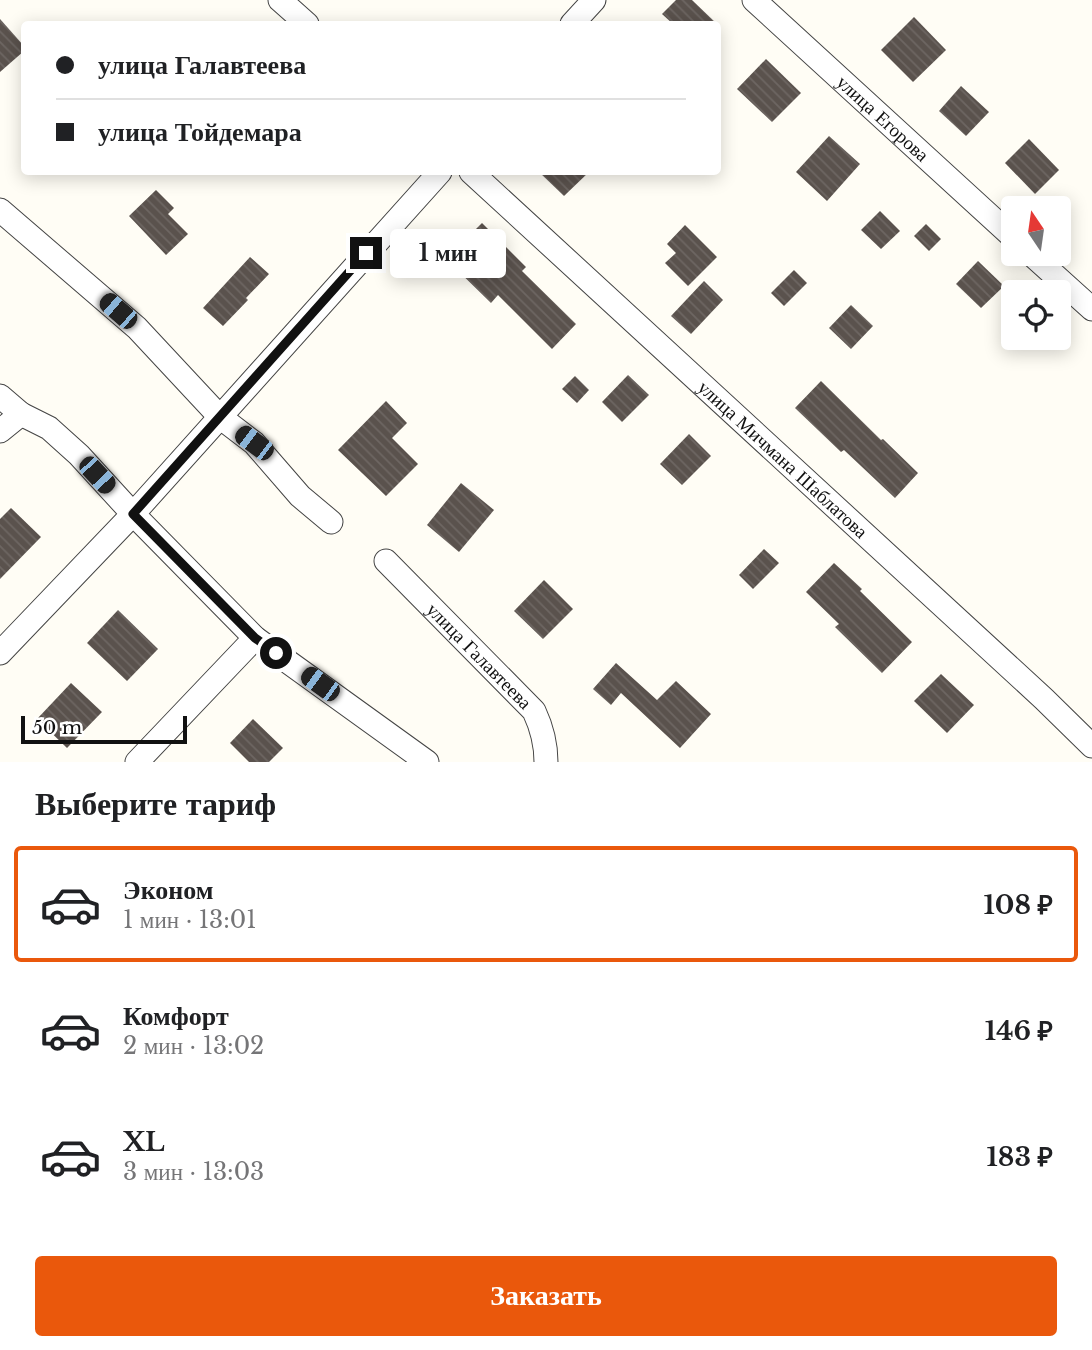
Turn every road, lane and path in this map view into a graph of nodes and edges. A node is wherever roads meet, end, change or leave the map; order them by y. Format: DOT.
graph roads {
  1 [pos="280,0"];
  2 [pos="594,0"];
  3 [pos="754,0"];
  4 [pos="304,21"];
  5 [pos="575,21"];
  6 [pos="437,175"];
  7 [pos="474,175"];
  8 [pos="0,211"];
  9 [pos="1001,226"];
  10 [pos="1044,266"];
  11 [pos="1092,309"];
  12 [pos="0,396"];
  13 [pos="21,414"];
  14 [pos="220,417"];
  15 [pos="0,431"];
  16 [pos="133,514"];
  17 [pos="331,522"];
  18 [pos="386,561"];
  19 [pos="255,638"];
  20 [pos="0,653"];
  21 [pos="1092,746"];
  22 [pos="137,762"];
  23 [pos="427,762"];
  24 [pos="546,762"];
  1 -- 4 [label="street"];
  2 -- 5 [label="street"];
  3 -- 9 [label="street, улица Егорова"];
  6 -- 14 [label="street"];
  7 -- 21 [label="street, улица Мичмана Шаблатова"];
  8 -- 14 [label="street"];
  10 -- 11 [label="street"];
  12 -- 13 [label="street"];
  13 -- 15 [label="street"];
  13 -- 16 [label="street"];
  14 -- 16 [label="street"];
  14 -- 17 [label="street"];
  16 -- 19 [label="street"];
  16 -- 20 [label="street"];
  18 -- 24 [label="street, улица Галавтеева"];
  19 -- 22 [label="street"];
  19 -- 23 [label="street"];
}
